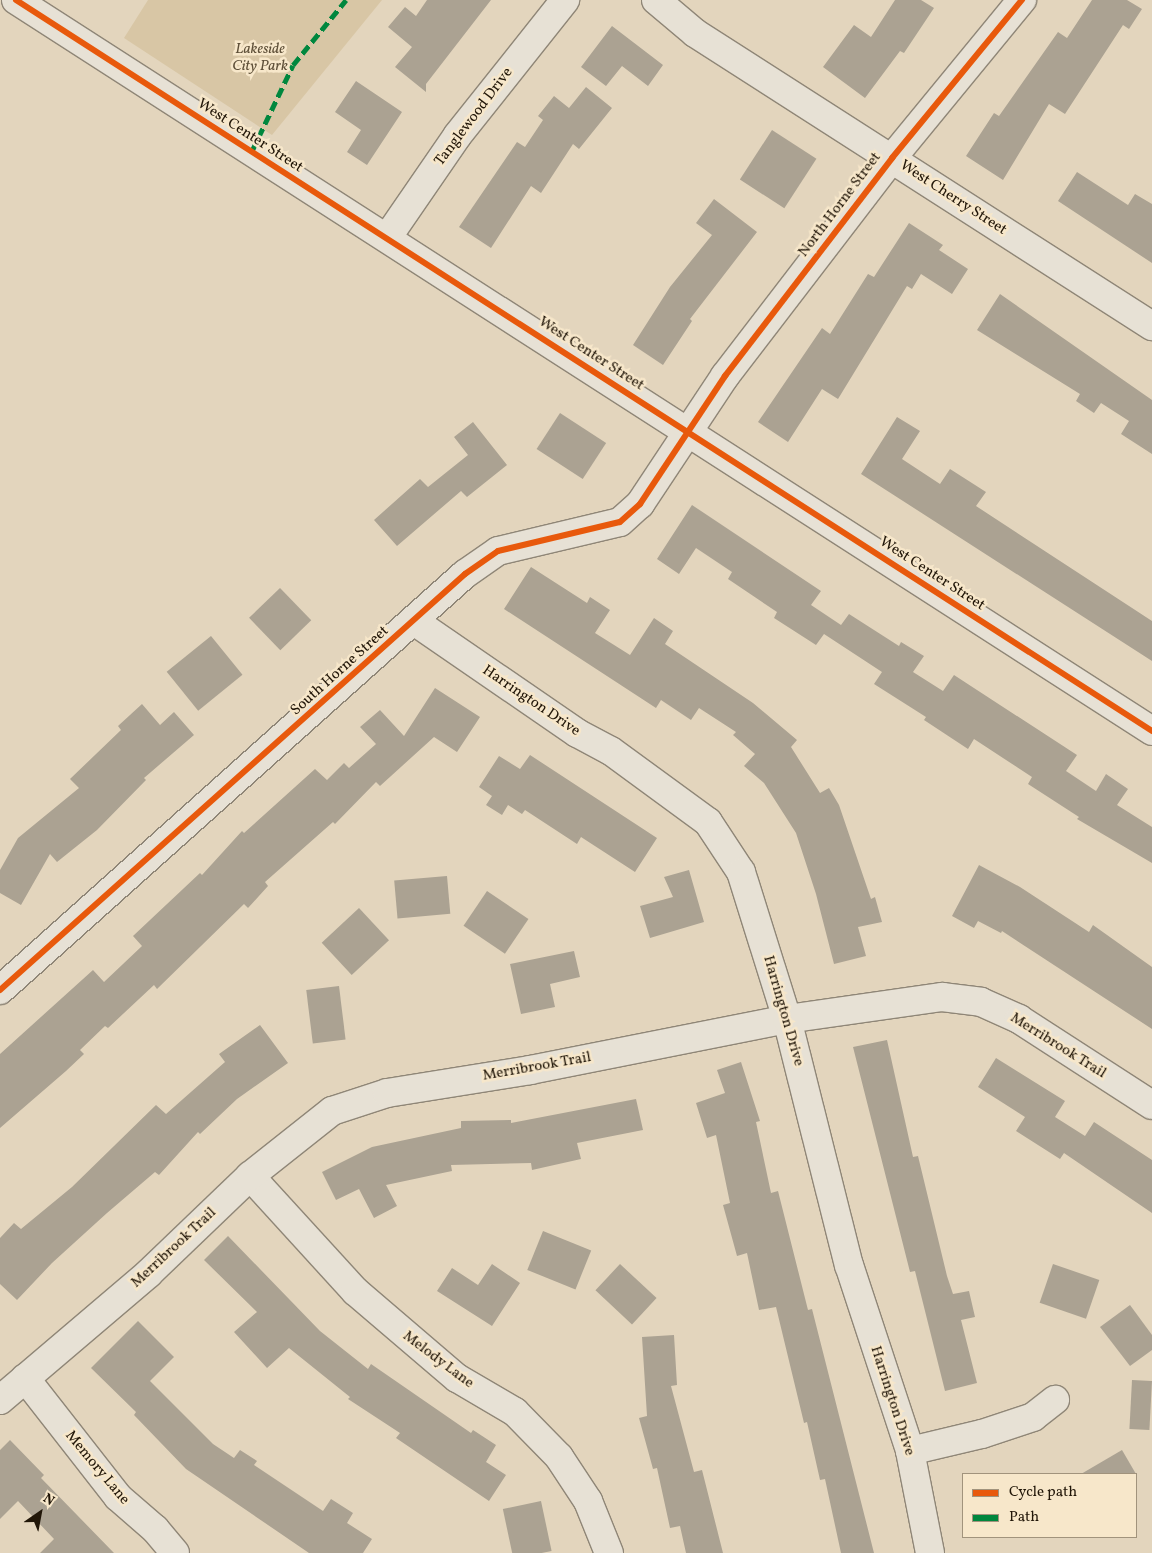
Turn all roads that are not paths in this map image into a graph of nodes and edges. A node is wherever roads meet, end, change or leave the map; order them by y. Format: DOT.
graph roads {
  1 [pos="16,0"];
  2 [pos="565,0"];
  3 [pos="656,0"];
  4 [pos="1022,0"];
  5 [pos="892,158"];
  6 [pos="387,238"];
  7 [pos="1152,326"];
  8 [pos="687,431"];
  9 [pos="414,621"];
  10 [pos="1152,731"];
  11 [pos="0,990"];
  12 [pos="787,1019"];
  13 [pos="1152,1105"];
  14 [pos="250,1176"];
  15 [pos="25,1378"];
  16 [pos="0,1400"];
  17 [pos="1055,1400"];
  18 [pos="910,1451"];
  19 [pos="175,1553"];
  20 [pos="608,1553"];
  21 [pos="930,1553"];
  1 -- 6 [label="street, West Center Street"];
  2 -- 6 [label="street, Tanglewood Drive"];
  3 -- 5 [label="street, West Cherry Street"];
  4 -- 5 [label="street, North Horne Street"];
  5 -- 7 [label="street, West Cherry Street"];
  5 -- 8 [label="street, North Horne Street"];
  6 -- 8 [label="street, West Center Street"];
  8 -- 9 [label="street, South Horne Street"];
  8 -- 10 [label="street, West Center Street"];
  9 -- 11 [label="street, South Horne Street"];
  9 -- 12 [label="street, Harrington Drive"];
  12 -- 13 [label="street, Merribrook Trail"];
  12 -- 14 [label="street, Merribrook Trail"];
  12 -- 18 [label="street, Harrington Drive"];
  14 -- 15 [label="street, Merribrook Trail"];
  14 -- 20 [label="street, Melody Lane"];
  15 -- 16 [label="street, Merribrook Trail"];
  15 -- 19 [label="street, Memory Lane"];
  17 -- 18 [label="street"];
  18 -- 21 [label="street, Harrington Drive"];
}
